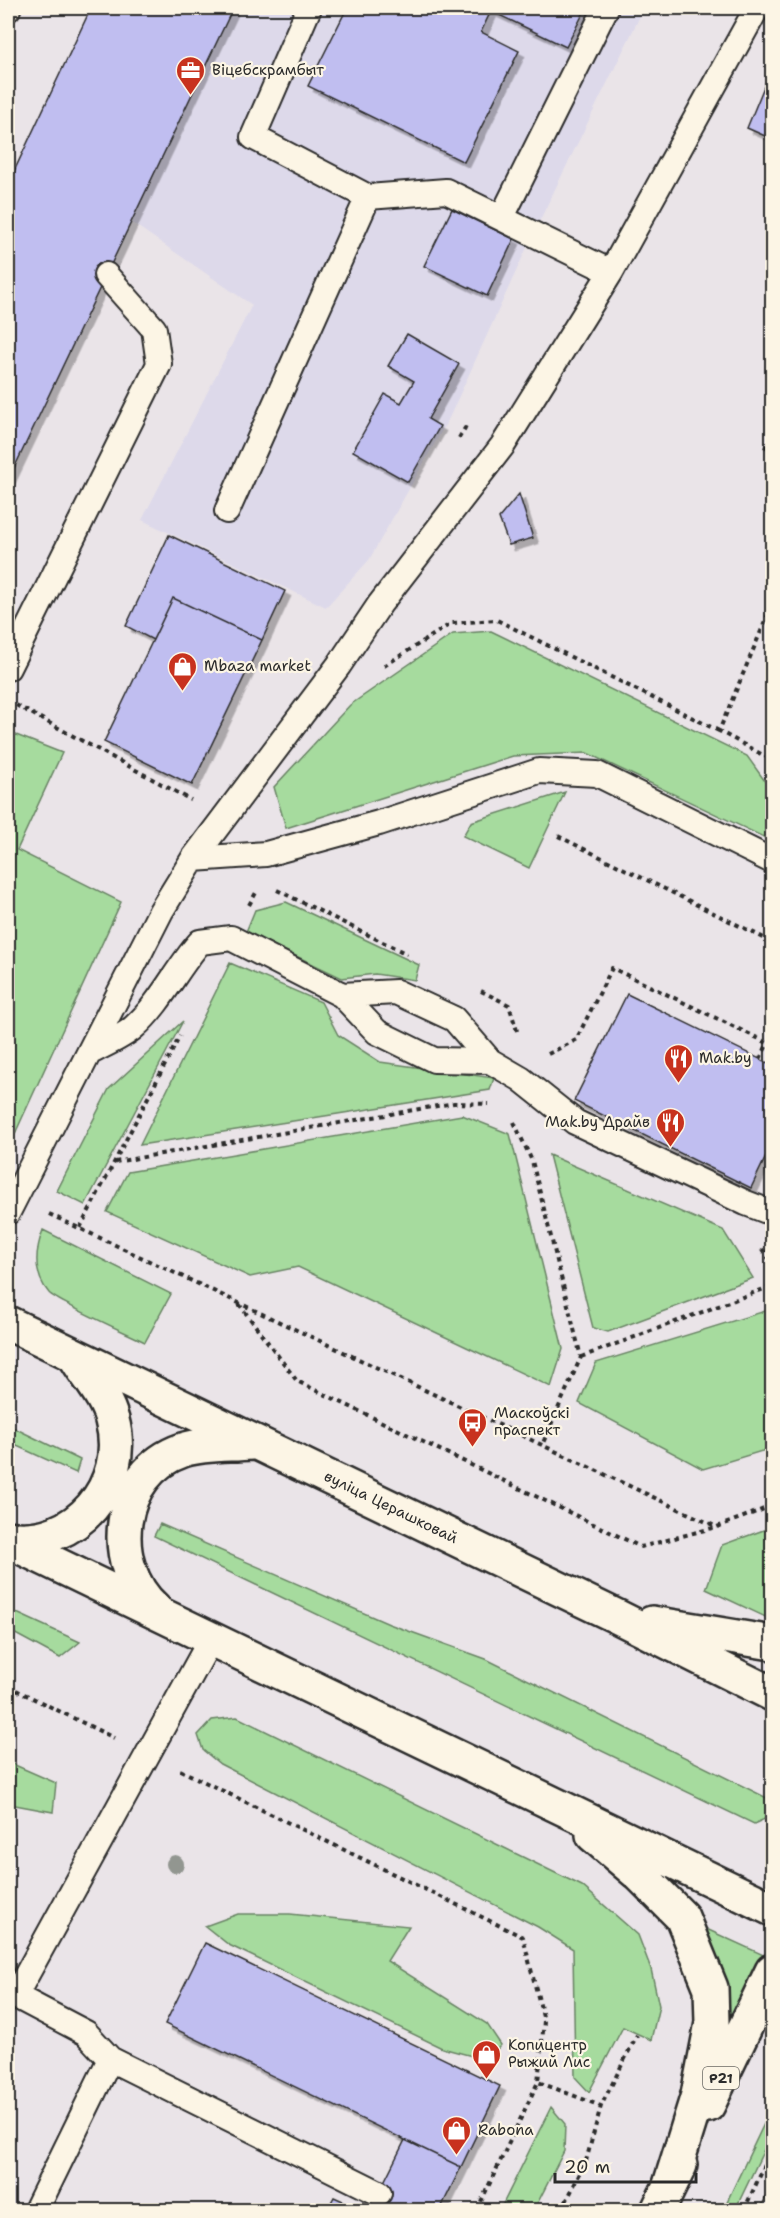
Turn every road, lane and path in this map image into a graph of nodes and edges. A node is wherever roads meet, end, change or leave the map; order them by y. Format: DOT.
graph roads {
  1 [pos="309,8"];
  2 [pos="606,8"];
  3 [pos="757,8"];
  4 [pos="368,197"];
  5 [pos="502,217"];
  6 [pos="611,272"];
  7 [pos="106,275"];
  8 [pos="764,447"];
  9 [pos="772,450"];
  10 [pos="227,510"];
  11 [pos="772,605"];
  12 [pos="8,668"];
  13 [pos="379,670"];
  14 [pos="12,702"];
  15 [pos="719,732"];
  16 [pos="772,760"];
  17 [pos="190,800"];
  18 [pos="558,836"];
  19 [pos="193,859"];
  20 [pos="772,861"];
  21 [pos="250,905"];
  22 [pos="231,938"];
  23 [pos="772,942"];
  24 [pos="342,995"];
  25 [pos="183,1030"];
  26 [pos="576,1040"];
  27 [pos="770,1044"];
  28 [pos="88,1053"];
  29 [pos="760,1059"];
  30 [pos="489,1061"];
  31 [pos="496,1105"];
  32 [pos="511,1114"];
  33 [pos="114,1162"];
  34 [pos="11,1205"];
  35 [pos="772,1213"];
  36 [pos="80,1228"];
  37 [pos="772,1286"];
  38 [pos="238,1303"];
  39 [pos="8,1323"];
  40 [pos="75,1355"];
  41 [pos="581,1357"];
  42 [pos="256,1442"];
  43 [pos="542,1445"];
  44 [pos="772,1506"];
  45 [pos="717,1527"];
  46 [pos="8,1539"];
  47 [pos="165,1617"];
  48 [pos="618,1617"];
  49 [pos="211,1640"];
  50 [pos="772,1643"];
  51 [pos="8,1686"];
  52 [pos="772,1695"];
  53 [pos="148,1755"];
  54 [pos="557,1805"];
  55 [pos="772,1909"];
  56 [pos="772,1971"];
  57 [pos="11,1994"];
  58 [pos="637,2035"];
  59 [pos="110,2059"];
  60 [pos="538,2082"];
  61 [pos="601,2106"];
  62 [pos="772,2150"];
  63 [pos="379,2193"];
  64 [pos="664,2198"];
  65 [pos="36,2211"];
  66 [pos="477,2211"];
  67 [pos="562,2211"];
  68 [pos="744,2211"];
  1 -- 4 [label="lane"];
  2 -- 5 [label="lane"];
  3 -- 6 [label="lane"];
  4 -- 5 [label="lane"];
  4 -- 10 [label="lane"];
  5 -- 6 [label="lane"];
  6 -- 19 [label="lane"];
  7 -- 12 [label="lane"];
  8 -- 9 [label="path"];
  11 -- 15 [label="path"];
  13 -- 15 [label="path"];
  14 -- 17 [label="path"];
  15 -- 16 [label="path"];
  18 -- 23 [label="path"];
  19 -- 20 [label="lane"];
  19 -- 28 [label="lane"];
  21 -- 22 [label="path"];
  22 -- 24 [label="lane"];
  22 -- 28 [label="lane"];
  24 -- 30 [label="lane"];
  24 -- 30 [label="lane"];
  25 -- 33 [label="path"];
  26 -- 27 [label="path"];
  27 -- 29 [label="path"];
  28 -- 34 [label="lane"];
  30 -- 35 [label="lane"];
  31 -- 33 [label="path"];
  32 -- 41 [label="path"];
  33 -- 36 [label="path"];
  34 -- 36 [label="path"];
  36 -- 38 [label="path"];
  37 -- 41 [label="path"];
  38 -- 43 [label="path"];
  38 -- 45 [label="path"];
  39 -- 40 [label="main road, вуліца Церашковай"];
  40 -- 42 [label="main road, вуліца Церашковай"];
  40 -- 46 [label="main road"];
  41 -- 43 [label="path"];
  42 -- 47 [label="main road"];
  42 -- 48 [label="main road, вуліца Церашковай"];
  43 -- 45 [label="path"];
  44 -- 45 [label="path"];
  46 -- 47 [label="main road"];
  47 -- 49 [label="main road"];
  48 -- 50 [label="main road"];
  48 -- 52 [label="main road, вуліца Церашковай"];
  49 -- 53 [label="lane"];
  49 -- 54 [label="main road"];
  51 -- 53 [label="path"];
  53 -- 57 [label="lane"];
  53 -- 60 [label="path"];
  54 -- 55 [label="main road"];
  54 -- 64 [label="main road"];
  56 -- 64 [label="main road, Р21"];
  57 -- 59 [label="lane"];
  58 -- 61 [label="path"];
  59 -- 63 [label="lane"];
  59 -- 65 [label="lane"];
  60 -- 61 [label="path"];
  60 -- 66 [label="path"];
  61 -- 67 [label="path"];
  62 -- 68 [label="path"];
}
